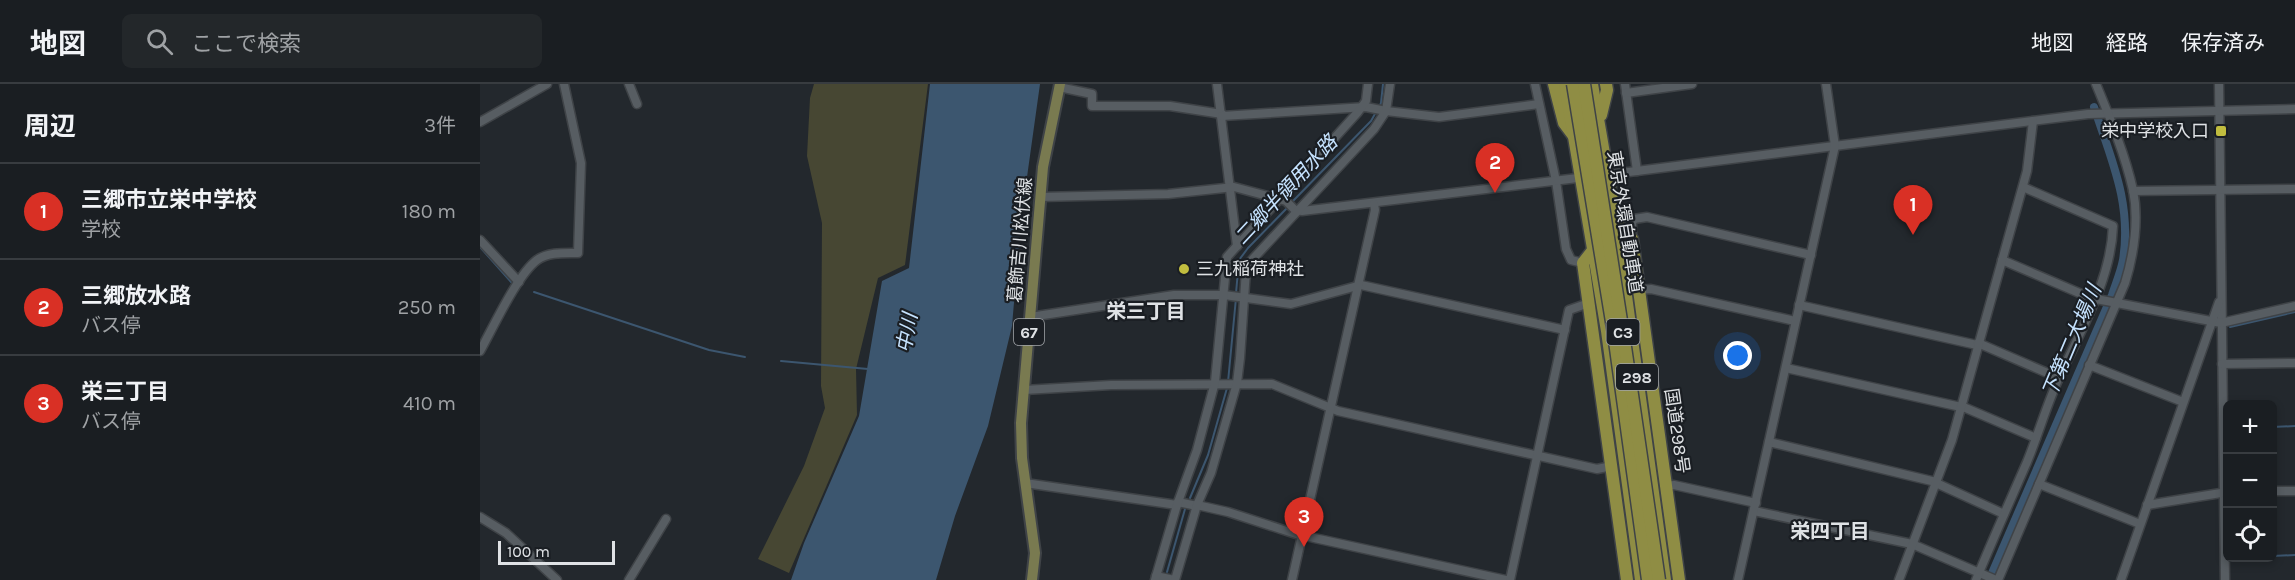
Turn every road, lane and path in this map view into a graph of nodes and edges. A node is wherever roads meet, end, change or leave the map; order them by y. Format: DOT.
graph roads {
  1 [pos="547,84"];
  2 [pos="564,84"];
  3 [pos="629,84"];
  4 [pos="1217,84"];
  5 [pos="1368,84"];
  6 [pos="1390,84"];
  7 [pos="1534,84"];
  8 [pos="1554,84"];
  9 [pos="1565,84"];
  10 [pos="1574,84"];
  11 [pos="1584,84"];
  12 [pos="1592,84"];
  13 [pos="1606,84"];
  14 [pos="1692,84"];
  15 [pos="1826,84"];
  16 [pos="2096,84"];
  17 [pos="2219,84"];
  18 [pos="1059,86"];
  19 [pos="1626,88"];
  20 [pos="637,104"];
  21 [pos="1539,104"];
  22 [pos="1361,109"];
  23 [pos="2295,109"];
  24 [pos="2219,110"];
  25 [pos="1386,111"];
  26 [pos="2107,113"];
  27 [pos="1222,115"];
  28 [pos="2033,121"];
  29 [pos="480,122"];
  30 [pos="1599,122"];
  31 [pos="1575,139"];
  32 [pos="1835,146"];
  33 [pos="1637,171"];
  34 [pos="1608,174"];
  35 [pos="1582,178"];
  36 [pos="1556,181"];
  37 [pos="1230,187"];
  38 [pos="2023,187"];
  39 [pos="2219,189"];
  40 [pos="2295,189"];
  41 [pos="2133,191"];
  42 [pos="1040,197"];
  43 [pos="1283,200"];
  44 [pos="1374,204"];
  45 [pos="1297,210"];
  46 [pos="1616,223"];
  47 [pos="1632,238"];
  48 [pos="480,240"];
  49 [pos="1237,246"];
  50 [pos="1594,249"];
  51 [pos="1811,255"];
  52 [pos="2001,260"];
  53 [pos="1583,263"];
  54 [pos="519,282"];
  55 [pos="1358,285"];
  56 [pos="1639,290"];
  57 [pos="1224,295"];
  58 [pos="1244,297"];
  59 [pos="2096,299"];
  60 [pos="1589,303"];
  61 [pos="2116,304"];
  62 [pos="1799,305"];
  63 [pos="2295,306"];
  64 [pos="1030,317"];
  65 [pos="1795,321"];
  66 [pos="2217,322"];
  67 [pos="1565,330"];
  68 [pos="1978,344"];
  69 [pos="480,351"];
  70 [pos="2295,363"];
  71 [pos="2222,364"];
  72 [pos="2090,365"];
  73 [pos="1786,368"];
  74 [pos="2059,378"];
  75 [pos="1215,382"];
  76 [pos="1237,383"];
  77 [pos="1024,390"];
  78 [pos="2183,402"];
  79 [pos="1961,406"];
  80 [pos="1330,409"];
  81 [pos="2036,438"];
  82 [pos="1769,442"];
  83 [pos="2224,454"];
  84 [pos="1538,455"];
  85 [pos="1612,466"];
  86 [pos="1936,482"];
  87 [pos="1025,483"];
  88 [pos="2039,484"];
  89 [pos="1667,486"];
  90 [pos="2277,491"];
  91 [pos="2295,491"];
  92 [pos="2223,492"];
  93 [pos="1178,503"];
  94 [pos="1197,505"];
  95 [pos="2147,505"];
  96 [pos="1755,507"];
  97 [pos="2225,508"];
  98 [pos="2004,514"];
  99 [pos="480,517"];
  100 [pos="666,519"];
  101 [pos="2140,524"];
  102 [pos="1302,535"];
  103 [pos="1912,544"];
  104 [pos="1977,576"];
  105 [pos="1156,578"];
  106 [pos="557,580"];
  107 [pos="629,580"];
  108 [pos="1033,580"];
  109 [pos="1174,580"];
  110 [pos="1292,580"];
  111 [pos="1508,580"];
  112 [pos="1627,580"];
  113 [pos="1641,580"];
  114 [pos="1648,580"];
  115 [pos="1659,580"];
  116 [pos="1665,580"];
  117 [pos="1679,580"];
  118 [pos="1739,580"];
  119 [pos="1899,580"];
  120 [pos="1997,580"];
  121 [pos="2121,580"];
  122 [pos="2224,580"];
  1 -- 29 [label="street"];
  2 -- 54 [label="street"];
  3 -- 20 [label="street"];
  4 -- 27 [label="street"];
  5 -- 22 [label="street"];
  6 -- 25 [label="street"];
  7 -- 21 [label="street"];
  8 -- 31 [label="highway, 298"];
  9 -- 31 [label="highway, 298"];
  10 -- 114 [label="highway, 東京外環自動車道 / C3, bridge"];
  11 -- 115 [label="highway, 東京外環自動車道 / C3, bridge"];
  12 -- 30 [label="highway, 国道298号 / 298"];
  13 -- 30 [label="highway, 国道298号 / 298"];
  14 -- 19 [label="street"];
  15 -- 32 [label="street"];
  16 -- 26 [label="street"];
  17 -- 24 [label="street"];
  18 -- 27 [label="street"];
  18 -- 42 [label="main road, 葛飾吉川松伏線 / 67"];
  19 -- 33 [label="street"];
  21 -- 25 [label="street"];
  21 -- 36 [label="street"];
  22 -- 25 [label="street"];
  22 -- 27 [label="street"];
  22 -- 43 [label="street"];
  23 -- 24 [label="street"];
  24 -- 26 [label="street"];
  24 -- 39 [label="street"];
  25 -- 45 [label="street"];
  26 -- 28 [label="street"];
  26 -- 41 [label="street"];
  27 -- 37 [label="street"];
  28 -- 32 [label="street"];
  28 -- 38 [label="street"];
  30 -- 34 [label="highway, 国道298号 / 298"];
  31 -- 35 [label="highway, 298"];
  32 -- 33 [label="street"];
  32 -- 51 [label="street"];
  33 -- 34 [label="street"];
  34 -- 35 [label="street"];
  34 -- 46 [label="highway, 国道298号 / 298"];
  35 -- 36 [label="street"];
  35 -- 50 [label="highway, 298"];
  36 -- 44 [label="street"];
  36 -- 53 [label="street"];
  37 -- 42 [label="street"];
  37 -- 43 [label="street"];
  37 -- 49 [label="street"];
  38 -- 52 [label="street"];
  38 -- 59 [label="street"];
  39 -- 40 [label="street"];
  39 -- 41 [label="street"];
  39 -- 66 [label="street"];
  41 -- 61 [label="street"];
  42 -- 64 [label="main road, 葛飾吉川松伏線 / 67"];
  43 -- 45 [label="street"];
  43 -- 49 [label="street"];
  44 -- 45 [label="street"];
  44 -- 55 [label="street"];
  45 -- 58 [label="street"];
  46 -- 47 [label="highway"];
  46 -- 116 [label="highway, 国道298号 / 298"];
  47 -- 51 [label="street"];
  47 -- 56 [label="highway, 国道298号 / 298"];
  48 -- 54 [label="street"];
  49 -- 57 [label="street"];
  50 -- 53 [label="highway"];
  50 -- 113 [label="highway, 298"];
  51 -- 62 [label="street"];
  52 -- 59 [label="street"];
  52 -- 68 [label="street"];
  53 -- 60 [label="highway, 298"];
  54 -- 69 [label="street"];
  55 -- 58 [label="street"];
  55 -- 67 [label="street"];
  55 -- 80 [label="street"];
  56 -- 65 [label="street"];
  56 -- 89 [label="highway, 国道298号 / 298"];
  57 -- 58 [label="street"];
  57 -- 64 [label="street"];
  57 -- 75 [label="street"];
  58 -- 76 [label="street"];
  59 -- 61 [label="street"];
  59 -- 74 [label="street"];
  60 -- 67 [label="street"];
  60 -- 85 [label="highway, 298"];
  61 -- 66 [label="street"];
  61 -- 72 [label="street"];
  62 -- 65 [label="street"];
  62 -- 68 [label="street"];
  63 -- 66 [label="street"];
  64 -- 77 [label="main road, 葛飾吉川松伏線 / 67"];
  65 -- 73 [label="street"];
  66 -- 71 [label="street"];
  66 -- 78 [label="street"];
  67 -- 84 [label="street"];
  68 -- 74 [label="street"];
  68 -- 79 [label="street"];
  70 -- 71 [label="street"];
  71 -- 83 [label="street"];
  72 -- 78 [label="street"];
  72 -- 88 [label="street"];
  73 -- 79 [label="street"];
  73 -- 82 [label="street"];
  74 -- 81 [label="street"];
  75 -- 76 [label="street"];
  75 -- 77 [label="street"];
  75 -- 93 [label="street"];
  76 -- 80 [label="street"];
  76 -- 94 [label="street"];
  77 -- 87 [label="main road, 葛飾吉川松伏線 / 67"];
  78 -- 95 [label="street"];
  79 -- 81 [label="street"];
  79 -- 86 [label="street"];
  80 -- 84 [label="street"];
  80 -- 102 [label="street"];
  81 -- 98 [label="street"];
  82 -- 86 [label="street"];
  82 -- 96 [label="street"];
  84 -- 85 [label="street"];
  84 -- 111 [label="street"];
  85 -- 112 [label="highway, 298"];
  86 -- 98 [label="street"];
  86 -- 103 [label="street"];
  87 -- 93 [label="street"];
  87 -- 108 [label="main road, 葛飾吉川松伏線 / 67"];
  88 -- 101 [label="street"];
  88 -- 120 [label="street"];
  89 -- 96 [label="street"];
  89 -- 117 [label="highway, 国道298号 / 298"];
  90 -- 91 [label="street"];
  92 -- 95 [label="street"];
  93 -- 94 [label="street"];
  93 -- 105 [label="street"];
  94 -- 102 [label="street"];
  94 -- 109 [label="street"];
  95 -- 101 [label="street"];
  96 -- 103 [label="street"];
  96 -- 118 [label="street"];
  97 -- 122 [label="street"];
  98 -- 104 [label="street"];
  99 -- 106 [label="street"];
  100 -- 107 [label="street"];
  101 -- 121 [label="street"];
  102 -- 110 [label="street"];
  102 -- 111 [label="street"];
  103 -- 104 [label="street"];
  103 -- 119 [label="street"];
  104 -- 120 [label="street"];
  105 -- 109 [label="street"];
}
